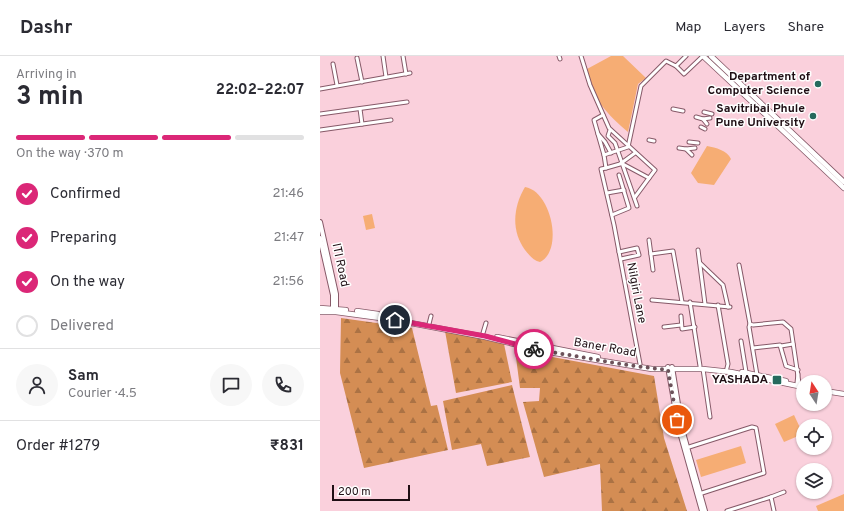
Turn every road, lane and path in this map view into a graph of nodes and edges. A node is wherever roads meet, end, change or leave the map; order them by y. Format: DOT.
graph roads {
  1 [pos="383,56"];
  2 [pos="403,56"];
  3 [pos="581,56"];
  4 [pos="686,56"];
  5 [pos="703,56"];
  6 [pos="711,56"];
  7 [pos="357,58"];
  8 [pos="333,64"];
  9 [pos="676,66"];
  10 [pos="386,77"];
  11 [pos="362,82"];
  12 [pos="337,86"];
  13 [pos="320,89"];
  14 [pos="407,102"];
  15 [pos="360,108"];
  16 [pos="673,109"];
  17 [pos="683,111"];
  18 [pos="704,112"];
  19 [pos="320,114"];
  20 [pos="712,114"];
  21 [pos="603,115"];
  22 [pos="696,117"];
  23 [pos="710,118"];
  24 [pos="702,119"];
  25 [pos="391,120"];
  26 [pos="362,124"];
  27 [pos="707,124"];
  28 [pos="701,127"];
  29 [pos="705,129"];
  30 [pos="320,130"];
  31 [pos="610,130"];
  32 [pos="597,133"];
  33 [pos="649,140"];
  34 [pos="654,141"];
  35 [pos="689,142"];
  36 [pos="698,143"];
  37 [pos="628,147"];
  38 [pos="680,148"];
  39 [pos="695,148"];
  40 [pos="686,149"];
  41 [pos="617,151"];
  42 [pos="611,153"];
  43 [pos="635,153"];
  44 [pos="604,155"];
  45 [pos="692,155"];
  46 [pos="621,163"];
  47 [pos="606,168"];
  48 [pos="619,175"];
  49 [pos="649,178"];
  50 [pos="844,182"];
  51 [pos="844,188"];
  52 [pos="624,190"];
  53 [pos="606,193"];
  54 [pos="635,197"];
  55 [pos="637,206"];
  56 [pos="612,216"];
  57 [pos="320,222"];
  58 [pos="321,238"];
  59 [pos="649,240"];
  60 [pos="698,250"];
  61 [pos="619,252"];
  62 [pos="651,254"];
  63 [pos="621,259"];
  64 [pos="700,263"];
  65 [pos="739,265"];
  66 [pos="653,270"];
  67 [pos="652,300"];
  68 [pos="682,302"];
  69 [pos="690,302"];
  70 [pos="705,304"];
  71 [pos="718,305"];
  72 [pos="320,308"];
  73 [pos="335,310"];
  74 [pos="320,312"];
  75 [pos="431,316"];
  76 [pos="681,316"];
  77 [pos="486,323"];
  78 [pos="429,324"];
  79 [pos="750,324"];
  80 [pos="681,325"];
  81 [pos="664,327"];
  82 [pos="695,327"];
  83 [pos="483,333"];
  84 [pos="741,341"];
  85 [pos="793,344"];
  86 [pos="781,346"];
  87 [pos="753,348"];
  88 [pos="549,350"];
  89 [pos="640,364"];
  90 [pos="670,368"];
  91 [pos="702,368"];
  92 [pos="727,370"];
  93 [pos="746,372"];
  94 [pos="798,372"];
  95 [pos="757,375"];
  96 [pos="798,375"];
  97 [pos="796,383"];
  98 [pos="796,383"];
  99 [pos="832,389"];
  100 [pos="844,390"];
  101 [pos="832,391"];
  102 [pos="844,394"];
  103 [pos="710,417"];
  104 [pos="686,448"];
  105 [pos="784,492"];
  106 [pos="699,494"];
  107 [pos="771,497"];
  108 [pos="702,511"];
  109 [pos="705,511"];
  110 [pos="727,511"];
  111 [pos="774,511"];
  1 -- 10 [label="street"];
  2 -- 10 [label="street"];
  3 -- 21 [label="street"];
  4 -- 9 [label="street"];
  5 -- 9 [label="street"];
  5 -- 51 [label="main road"];
  6 -- 50 [label="main road"];
  7 -- 11 [label="street"];
  8 -- 12 [label="street"];
  9 -- 37 [label="street"];
  10 -- 11 [label="street"];
  11 -- 12 [label="street"];
  12 -- 13 [label="street"];
  14 -- 15 [label="street"];
  15 -- 19 [label="street"];
  15 -- 26 [label="street"];
  16 -- 17 [label="street"];
  18 -- 20 [label="street"];
  21 -- 31 [label="street"];
  21 -- 32 [label="street"];
  22 -- 24 [label="street"];
  23 -- 24 [label="street"];
  24 -- 27 [label="street"];
  25 -- 26 [label="street"];
  26 -- 30 [label="street"];
  28 -- 29 [label="street"];
  31 -- 37 [label="street"];
  31 -- 41 [label="street"];
  32 -- 42 [label="street"];
  32 -- 44 [label="street"];
  33 -- 34 [label="street"];
  35 -- 36 [label="street"];
  37 -- 41 [label="street"];
  37 -- 43 [label="street"];
  38 -- 40 [label="street"];
  39 -- 40 [label="street"];
  40 -- 45 [label="street"];
  41 -- 42 [label="street"];
  41 -- 46 [label="street"];
  42 -- 44 [label="street"];
  43 -- 46 [label="street"];
  43 -- 49 [label="street"];
  44 -- 47 [label="street"];
  46 -- 47 [label="street"];
  46 -- 49 [label="street"];
  46 -- 54 [label="street"];
  47 -- 53 [label="street, Nilgiri Lane"];
  48 -- 52 [label="street"];
  49 -- 54 [label="street"];
  52 -- 53 [label="street"];
  52 -- 56 [label="street"];
  53 -- 56 [label="street, Nilgiri Lane"];
  54 -- 55 [label="street"];
  56 -- 61 [label="street, Nilgiri Lane"];
  57 -- 58 [label="street, ITI Road"];
  58 -- 73 [label="street, ITI Road"];
  59 -- 62 [label="street"];
  60 -- 64 [label="street"];
  61 -- 63 [label="street, Nilgiri Lane"];
  61 -- 63 [label="street"];
  62 -- 66 [label="street"];
  62 -- 68 [label="street"];
  63 -- 89 [label="street, Nilgiri Lane"];
  64 -- 70 [label="street"];
  64 -- 71 [label="street"];
  65 -- 79 [label="street"];
  67 -- 68 [label="street"];
  68 -- 69 [label="street"];
  69 -- 70 [label="street"];
  69 -- 82 [label="street"];
  70 -- 71 [label="street"];
  71 -- 92 [label="street"];
  72 -- 73 [label="main road"];
  73 -- 74 [label="main road"];
  73 -- 78 [label="main road, Baner Road"];
  73 -- 88 [label="main road, Baner Road"];
  75 -- 78 [label="street"];
  76 -- 80 [label="street"];
  77 -- 83 [label="street"];
  78 -- 83 [label="main road, Baner Road"];
  79 -- 85 [label="street"];
  79 -- 87 [label="street"];
  80 -- 81 [label="street"];
  80 -- 82 [label="street"];
  82 -- 91 [label="street"];
  83 -- 88 [label="main road, Baner Road"];
  84 -- 93 [label="street"];
  85 -- 86 [label="street"];
  85 -- 94 [label="street"];
  86 -- 87 [label="street"];
  86 -- 94 [label="street"];
  87 -- 95 [label="street"];
  88 -- 89 [label="main road, Baner Road"];
  88 -- 90 [label="main road, Baner Road"];
  89 -- 90 [label="main road, Baner Road"];
  90 -- 91 [label="main road, Baner Road"];
  90 -- 104 [label="street"];
  91 -- 92 [label="main road, Baner Road"];
  91 -- 103 [label="street"];
  92 -- 93 [label="main road, Baner Road"];
  92 -- 97 [label="main road, Baner Road"];
  93 -- 95 [label="main road, Baner Road"];
  94 -- 96 [label="street"];
  95 -- 98 [label="main road, Baner Road"];
  99 -- 100 [label="main road"];
  101 -- 102 [label="main road"];
  104 -- 106 [label="street"];
  104 -- 106 [label="street"];
  105 -- 107 [label="street"];
  106 -- 108 [label="street"];
  106 -- 109 [label="street"];
  107 -- 110 [label="street"];
  107 -- 111 [label="street"];
}
